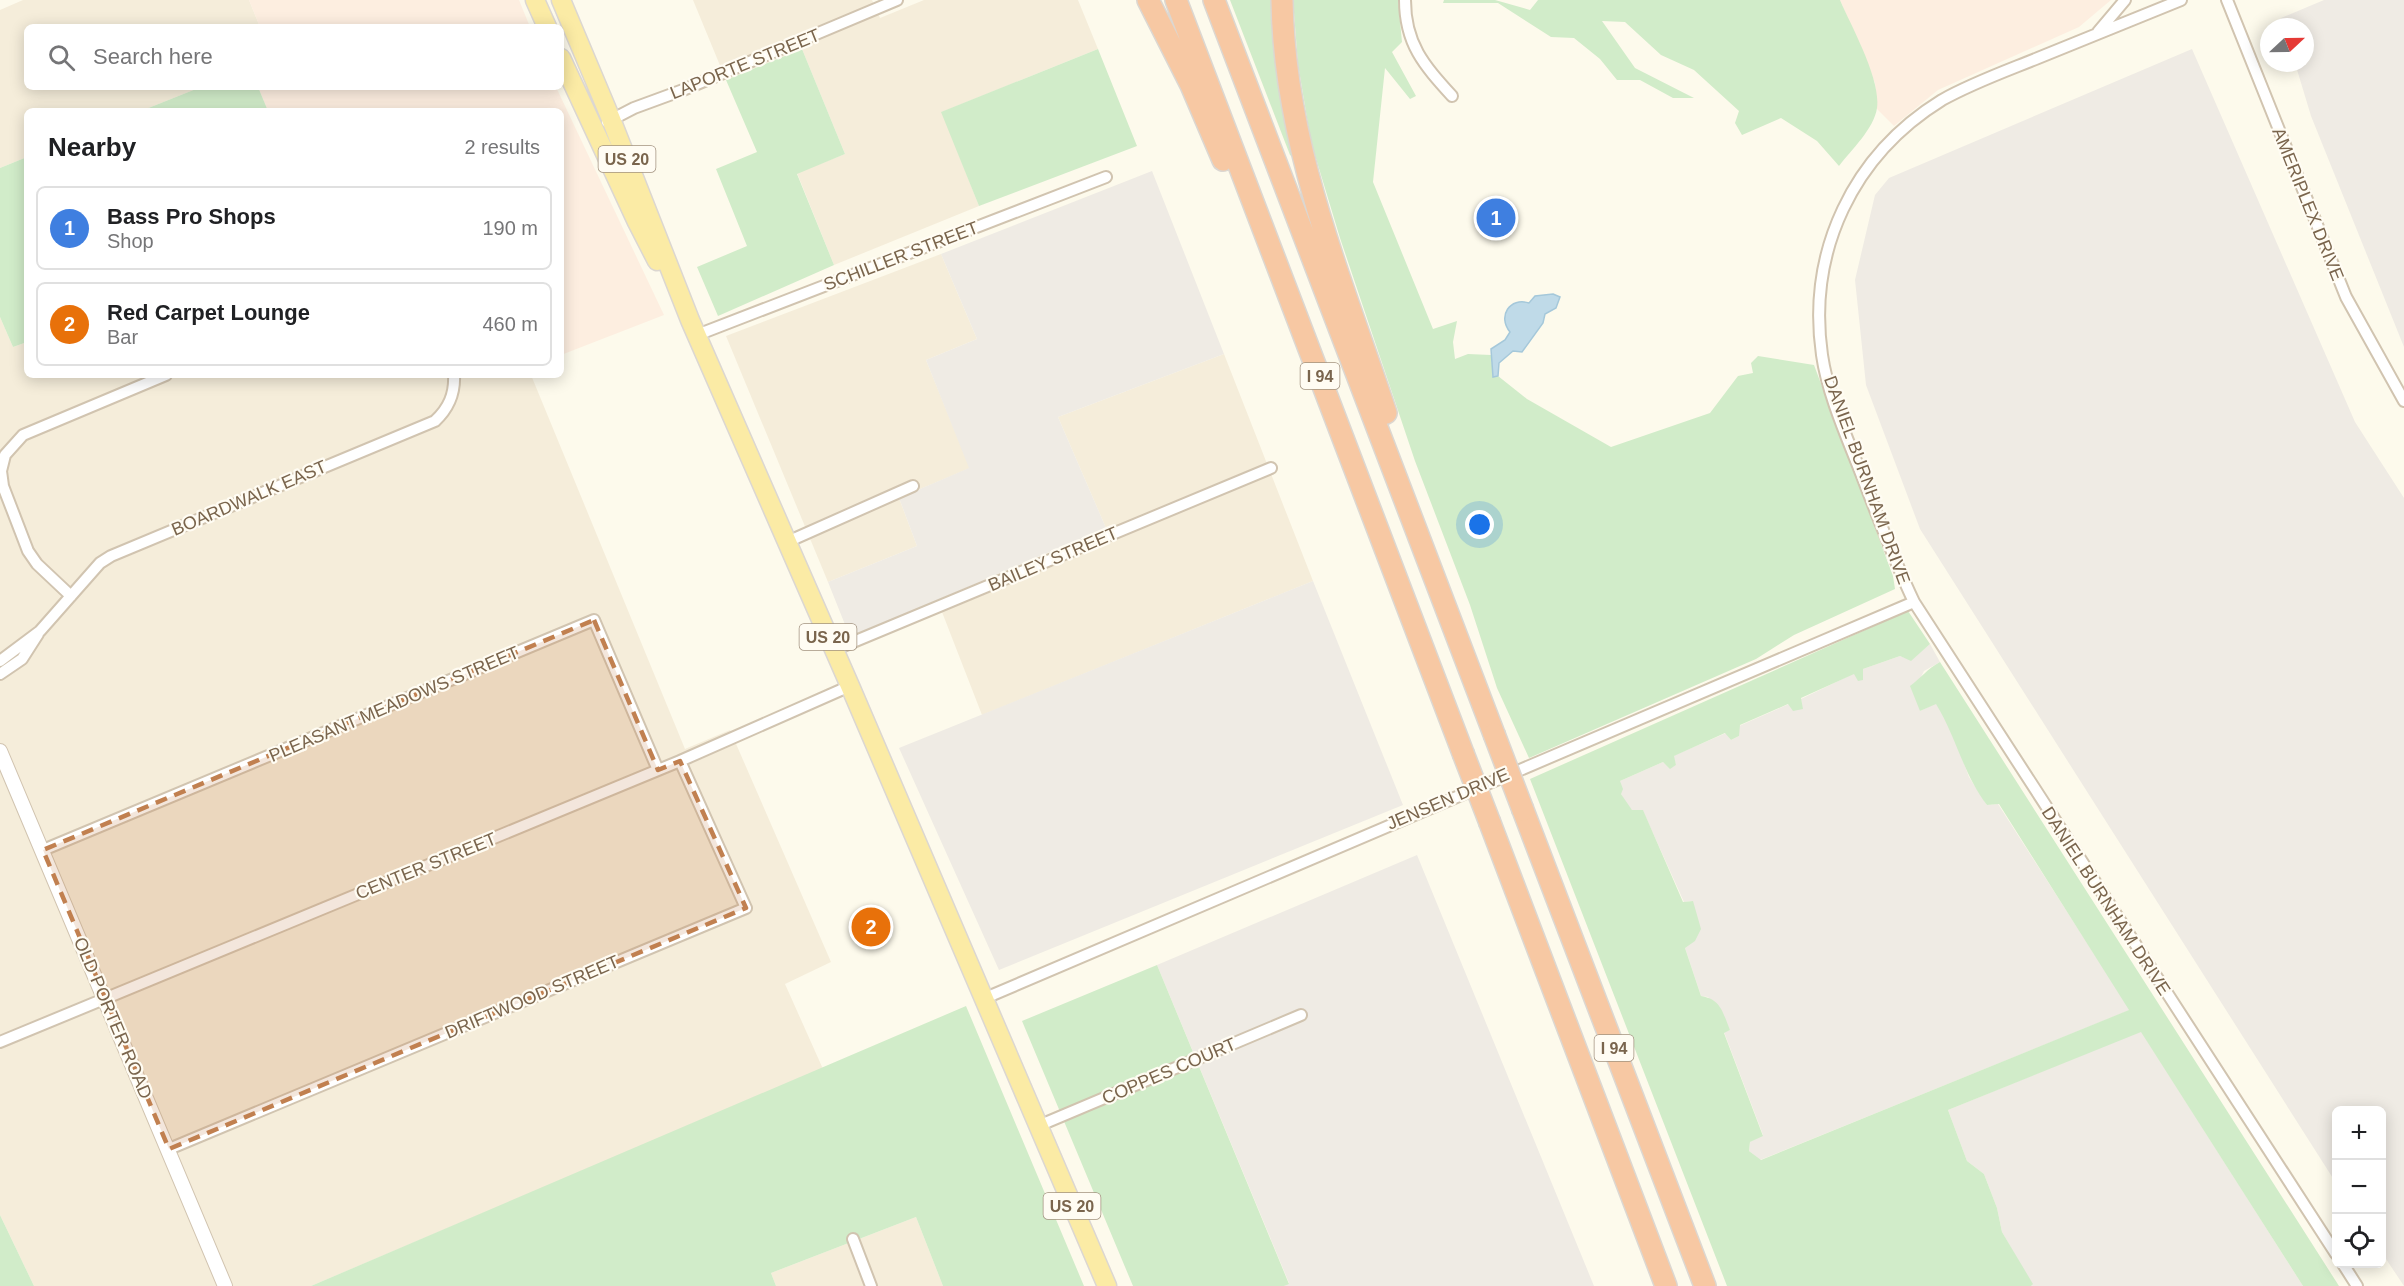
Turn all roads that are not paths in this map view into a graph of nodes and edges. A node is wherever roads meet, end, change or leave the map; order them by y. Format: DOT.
graph roads {
  1 [pos="535,0"];
  2 [pos="561,0"];
  3 [pos="897,0"];
  4 [pos="1148,0"];
  5 [pos="1176,0"];
  6 [pos="1214,0"];
  7 [pos="1282,0"];
  8 [pos="1405,0"];
  9 [pos="2125,0"];
  10 [pos="2181,0"];
  11 [pos="2227,0"];
  12 [pos="546,24"];
  13 [pos="2096,35"];
  14 [pos="564,64"];
  15 [pos="1452,96"];
  16 [pos="611,119"];
  17 [pos="595,130"];
  18 [pos="1106,177"];
  19 [pos="693,328"];
  20 [pos="1313,357"];
  21 [pos="159,378"];
  22 [pos="454,378"];
  23 [pos="2404,401"];
  24 [pos="1271,468"];
  25 [pos="913,486"];
  26 [pos="787,542"];
  27 [pos="71,596"];
  28 [pos="1914,602"];
  29 [pos="40,631"];
  30 [pos="834,650"];
  31 [pos="0,661"];
  32 [pos="0,674"];
  33 [pos="850,686"];
  34 [pos="1483,706"];
  35 [pos="0,751"];
  36 [pos="680,761"];
  37 [pos="658,770"];
  38 [pos="43,850"];
  39 [pos="105,999"];
  40 [pos="983,999"];
  41 [pos="1301,1015"];
  42 [pos="0,1042"];
  43 [pos="1038,1126"];
  44 [pos="169,1149"];
  45 [pos="853,1239"];
  46 [pos="2332,1246"];
  47 [pos="2346,1268"];
  48 [pos="225,1286"];
  49 [pos="871,1286"];
  50 [pos="1107,1286"];
  51 [pos="1666,1286"];
  52 [pos="1705,1286"];
  53 [pos="2357,1286"];
  1 -- 12 [label="main road"];
  2 -- 16 [label="main road, US 20"];
  3 -- 16 [label="street, LAPORTE STREET"];
  4 -- 20 [label="highway"];
  5 -- 20 [label="highway, I 94"];
  6 -- 34 [label="highway, I 94"];
  7 -- 34 [label="highway"];
  8 -- 15 [label="street"];
  9 -- 13 [label="street"];
  10 -- 13 [label="street, DANIEL BURNHAM DRIVE"];
  11 -- 23 [label="street, AMERIPLEX DRIVE"];
  13 -- 28 [label="street, DANIEL BURNHAM DRIVE"];
  14 -- 17 [label="main road, US 20"];
  16 -- 17 [label="street, LAPORTE STREET"];
  16 -- 19 [label="main road, US 20"];
  17 -- 19 [label="main road, US 20"];
  18 -- 19 [label="street, SCHILLER STREET"];
  19 -- 26 [label="main road, US 20"];
  20 -- 51 [label="highway, I 94, bridge"];
  21 -- 27 [label="street"];
  22 -- 27 [label="street, BOARDWALK EAST"];
  24 -- 30 [label="street, BAILEY STREET"];
  25 -- 26 [label="street"];
  26 -- 30 [label="main road, US 20"];
  27 -- 29 [label="street, BOARDWALK EAST"];
  28 -- 40 [label="street, JENSEN DRIVE"];
  28 -- 46 [label="street, DANIEL BURNHAM DRIVE"];
  29 -- 31 [label="street, BOARDWALK EAST"];
  29 -- 32 [label="street, BOARDWALK EAST"];
  30 -- 33 [label="main road, US 20"];
  33 -- 36 [label="street, CENTER STREET"];
  33 -- 40 [label="main road, US 20"];
  34 -- 52 [label="highway, I 94, bridge"];
  35 -- 38 [label="street, OLD PORTER ROAD"];
  36 -- 37 [label="street, CENTER STREET"];
  36 -- 44 [label="street, DRIFTWOOD STREET"];
  37 -- 38 [label="street, PLEASANT MEADOWS STREET"];
  37 -- 39 [label="street, CENTER STREET"];
  38 -- 39 [label="street, OLD PORTER ROAD"];
  39 -- 42 [label="street, CENTER STREET"];
  39 -- 44 [label="street, OLD PORTER ROAD"];
  40 -- 43 [label="main road, US 20"];
  41 -- 43 [label="street, COPPES COURT"];
  43 -- 50 [label="main road, US 20"];
  44 -- 48 [label="street, OLD PORTER ROAD"];
  45 -- 49 [label="street"];
  47 -- 53 [label="street"];
}
